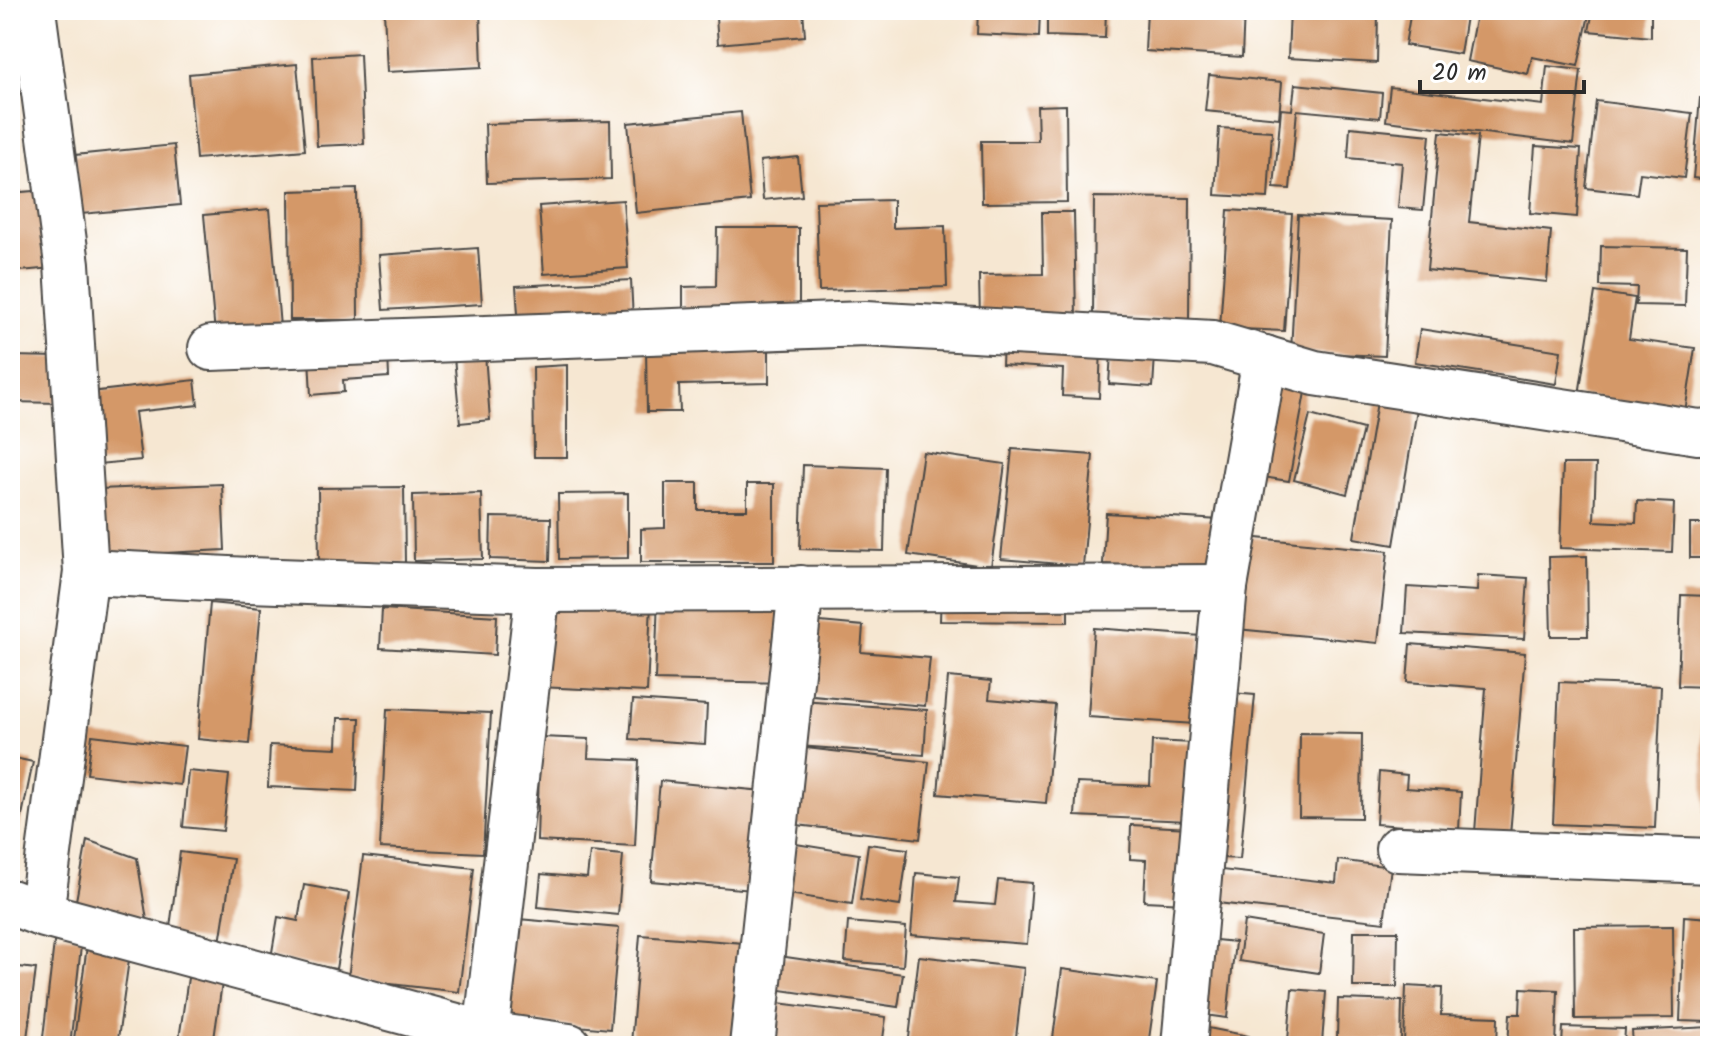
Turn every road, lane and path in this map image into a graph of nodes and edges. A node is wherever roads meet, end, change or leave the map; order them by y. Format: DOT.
graph roads {
  1 [pos="33,10"];
  2 [pos="211,348"];
  3 [pos="1265,358"];
  4 [pos="1710,431"];
  5 [pos="86,572"];
  6 [pos="1225,587"];
  7 [pos="801,588"];
  8 [pos="538,590"];
  9 [pos="1398,849"];
  10 [pos="1710,861"];
  11 [pos="26,908"];
  12 [pos="486,1034"];
  13 [pos="569,1046"];
  14 [pos="752,1046"];
  15 [pos="1184,1046"];
  1 -- 5 [label="street"];
  2 -- 3 [label="street"];
  3 -- 4 [label="street"];
  3 -- 6 [label="street"];
  5 -- 8 [label="street"];
  5 -- 11 [label="street"];
  6 -- 7 [label="street"];
  6 -- 15 [label="street"];
  7 -- 8 [label="street"];
  7 -- 14 [label="street"];
  8 -- 12 [label="street"];
  9 -- 10 [label="street"];
  11 -- 12 [label="street"];
  12 -- 13 [label="street"];
}
